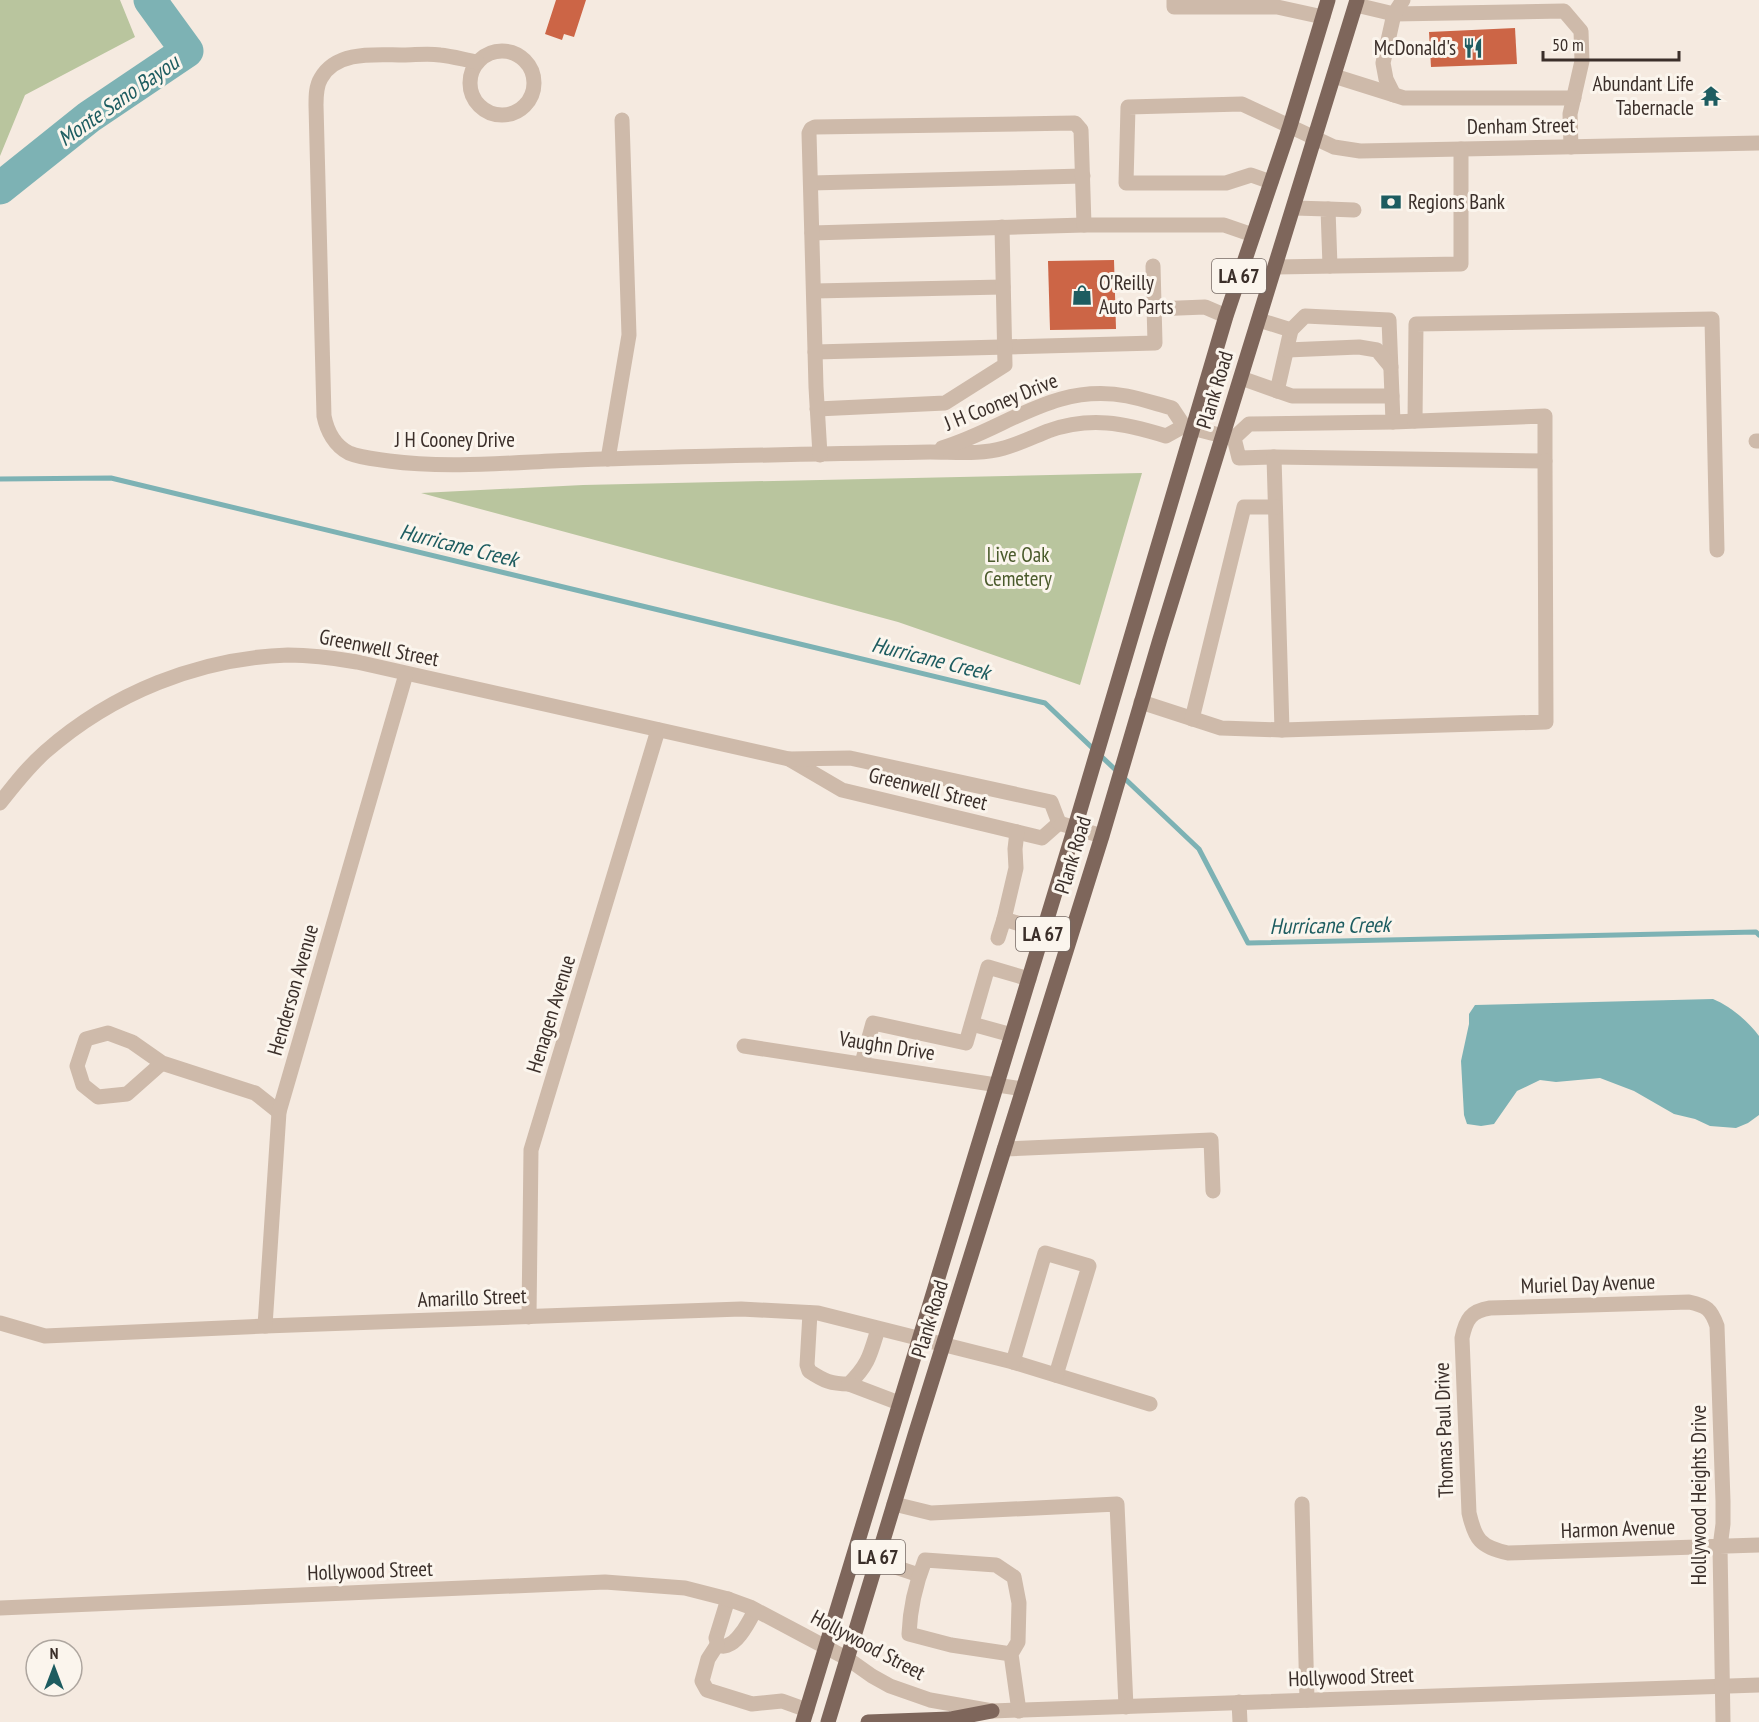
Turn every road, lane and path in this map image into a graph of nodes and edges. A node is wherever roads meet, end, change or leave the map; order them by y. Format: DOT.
graph roads {
  1 [pos="1174,0"];
  2 [pos="1328,0"];
  3 [pos="1403,0"];
  4 [pos="1356,3"];
  5 [pos="1566,6"];
  6 [pos="1394,14"];
  7 [pos="1323,17"];
  8 [pos="477,62"];
  9 [pos="1334,76"];
  10 [pos="1394,95"];
  11 [pos="1574,98"];
  12 [pos="622,120"];
  13 [pos="1290,126"];
  14 [pos="1315,138"];
  15 [pos="1759,142"];
  16 [pos="1571,147"];
  17 [pos="1461,149"];
  18 [pos="1083,176"];
  19 [pos="1271,182"];
  20 [pos="811,183"];
  21 [pos="1294,208"];
  22 [pos="1328,209"];
  23 [pos="1354,210"];
  24 [pos="1084,225"];
  25 [pos="1002,227"];
  26 [pos="812,233"];
  27 [pos="1253,235"];
  28 [pos="1153,266"];
  29 [pos="1330,266"];
  30 [pos="1275,267"];
  31 [pos="1003,287"];
  32 [pos="814,291"];
  33 [pos="1154,309"];
  34 [pos="1226,316"];
  35 [pos="1259,320"];
  36 [pos="1291,330"];
  37 [pos="1005,347"];
  38 [pos="1287,350"];
  39 [pos="815,352"];
  40 [pos="1391,367"];
  41 [pos="1241,378"];
  42 [pos="1277,391"];
  43 [pos="1392,396"];
  44 [pos="817,409"];
  45 [pos="1415,421"];
  46 [pos="1393,422"];
  47 [pos="1188,427"];
  48 [pos="1229,437"];
  49 [pos="930,452"];
  50 [pos="820,455"];
  51 [pos="1274,457"];
  52 [pos="608,459"];
  53 [pos="1545,461"];
  54 [pos="1275,507"];
  55 [pos="1717,550"];
  56 [pos="406,674"];
  57 [pos="1141,702"];
  58 [pos="1192,719"];
  59 [pos="658,730"];
  60 [pos="1282,730"];
  61 [pos="789,759"];
  62 [pos="0,803"];
  63 [pos="1059,823"];
  64 [pos="1075,828"];
  65 [pos="1017,832"];
  66 [pos="1102,836"];
  67 [pos="1004,919"];
  68 [pos="1043,931"];
  69 [pos="998,938"];
  70 [pos="1029,979"];
  71 [pos="972,1024"];
  72 [pos="1012,1035"];
  73 [pos="744,1046"];
  74 [pos="162,1063"];
  75 [pos="862,1063"];
  76 [pos="997,1085"];
  77 [pos="1023,1089"];
  78 [pos="279,1112"];
  79 [pos="1004,1149"];
  80 [pos="1213,1191"];
  81 [pos="1707,1307"];
  82 [pos="810,1313"];
  83 [pos="1472,1315"];
  84 [pos="529,1317"];
  85 [pos="0,1323"];
  86 [pos="265,1326"];
  87 [pos="878,1329"];
  88 [pos="919,1339"];
  89 [pos="944,1346"];
  90 [pos="1013,1362"];
  91 [pos="1056,1375"];
  92 [pos="849,1384"];
  93 [pos="899,1403"];
  94 [pos="1150,1404"];
  95 [pos="894,1504"];
  96 [pos="1302,1504"];
  97 [pos="1480,1543"];
  98 [pos="1759,1545"];
  99 [pos="1720,1547"];
  100 [pos="877,1561"];
  101 [pos="919,1575"];
  102 [pos="728,1599"];
  103 [pos="0,1608"];
  104 [pos="755,1610"];
  105 [pos="717,1645"];
  106 [pos="826,1647"];
  107 [pos="1011,1654"];
  108 [pos="848,1659"];
  109 [pos="1759,1685"];
  110 [pos="1722,1686"];
  111 [pos="1307,1700"];
  112 [pos="1239,1702"];
  113 [pos="1126,1707"];
  114 [pos="992,1711"];
  115 [pos="1018,1711"];
  116 [pos="805,1716"];
  117 [pos="1053,1716"];
  118 [pos="917,1721"];
  119 [pos="828,1722"];
  120 [pos="868,1722"];
  121 [pos="1240,1722"];
  122 [pos="1724,1722"];
  1 -- 7 [label="street"];
  2 -- 7 [label="main road, Plank Road / LA 67"];
  3 -- 6 [label="street"];
  4 -- 6 [label="street"];
  4 -- 9 [label="main road, Plank Road / LA 67"];
  5 -- 6 [label="street"];
  5 -- 11 [label="street"];
  6 -- 10 [label="street"];
  7 -- 13 [label="main road, Plank Road / LA 67"];
  8 -- 8 [label="street"];
  8 -- 52 [label="street, J H Cooney Drive"];
  9 -- 10 [label="street"];
  9 -- 14 [label="main road, Plank Road / LA 67"];
  10 -- 11 [label="street"];
  11 -- 16 [label="street"];
  12 -- 52 [label="street"];
  13 -- 14 [label="street, Denham Street"];
  13 -- 19 [label="main road, Plank Road / LA 67"];
  13 -- 19 [label="street, Denham Street"];
  14 -- 17 [label="street, Denham Street"];
  14 -- 21 [label="main road, Plank Road / LA 67"];
  15 -- 16 [label="street, Denham Street"];
  16 -- 17 [label="street, Denham Street"];
  17 -- 29 [label="street"];
  18 -- 20 [label="street"];
  18 -- 20 [label="street"];
  18 -- 24 [label="street"];
  19 -- 27 [label="main road, Plank Road / LA 67"];
  20 -- 26 [label="street"];
  21 -- 22 [label="street"];
  21 -- 30 [label="main road, Plank Road / LA 67"];
  22 -- 23 [label="street"];
  22 -- 29 [label="street"];
  24 -- 25 [label="street"];
  24 -- 27 [label="street"];
  25 -- 26 [label="street"];
  25 -- 31 [label="street"];
  26 -- 32 [label="street"];
  27 -- 34 [label="main road, Plank Road / LA 67"];
  28 -- 33 [label="street"];
  29 -- 30 [label="street"];
  30 -- 35 [label="main road, Plank Road / LA 67"];
  31 -- 32 [label="street"];
  31 -- 37 [label="street"];
  32 -- 39 [label="street"];
  33 -- 34 [label="street"];
  33 -- 37 [label="street"];
  34 -- 47 [label="main road, Plank Road / LA 67"];
  35 -- 36 [label="street"];
  35 -- 41 [label="main road, Plank Road / LA 67"];
  36 -- 38 [label="street"];
  36 -- 40 [label="street"];
  37 -- 39 [label="street"];
  37 -- 44 [label="street"];
  38 -- 40 [label="street"];
  38 -- 42 [label="street"];
  39 -- 44 [label="street"];
  40 -- 43 [label="street"];
  41 -- 42 [label="street"];
  41 -- 48 [label="main road, Plank Road / LA 67"];
  42 -- 43 [label="street"];
  43 -- 46 [label="street"];
  44 -- 50 [label="street"];
  45 -- 46 [label="street"];
  45 -- 53 [label="street"];
  45 -- 55 [label="street"];
  46 -- 48 [label="street"];
  47 -- 48 [label="street, J H Cooney Drive"];
  47 -- 49 [label="street, J H Cooney Drive"];
  47 -- 49 [label="street, J H Cooney Drive"];
  47 -- 64 [label="main road, Plank Road / LA 67"];
  48 -- 51 [label="street"];
  48 -- 57 [label="main road, Plank Road / LA 67"];
  49 -- 50 [label="street, J H Cooney Drive"];
  50 -- 52 [label="street, J H Cooney Drive"];
  51 -- 53 [label="street"];
  51 -- 54 [label="street"];
  53 -- 60 [label="street"];
  54 -- 58 [label="street"];
  54 -- 60 [label="street"];
  56 -- 59 [label="street, Greenwell Street"];
  56 -- 62 [label="street, Greenwell Street"];
  56 -- 78 [label="street, Henderson Avenue"];
  57 -- 58 [label="street"];
  57 -- 66 [label="main road, Plank Road / LA 67"];
  58 -- 60 [label="street"];
  59 -- 61 [label="street, Greenwell Street"];
  59 -- 84 [label="street, Henagen Avenue"];
  61 -- 63 [label="street, Greenwell Street"];
  61 -- 65 [label="street, Greenwell Street"];
  63 -- 64 [label="street"];
  63 -- 65 [label="street, Greenwell Street"];
  64 -- 66 [label="street"];
  64 -- 68 [label="main road, Plank Road / LA 67"];
  65 -- 67 [label="street"];
  66 -- 77 [label="main road, Plank Road / LA 67"];
  67 -- 68 [label="street"];
  67 -- 69 [label="street"];
  68 -- 70 [label="main road, Plank Road / LA 67"];
  70 -- 71 [label="street"];
  70 -- 72 [label="main road, Plank Road / LA 67"];
  71 -- 72 [label="street"];
  71 -- 75 [label="street"];
  72 -- 76 [label="main road, Plank Road / LA 67"];
  73 -- 75 [label="street, Vaughn Drive"];
  74 -- 74 [label="street"];
  74 -- 78 [label="street"];
  75 -- 76 [label="street, Vaughn Drive"];
  76 -- 77 [label="street, Vaughn Drive"];
  76 -- 88 [label="main road, Plank Road / LA 67"];
  77 -- 79 [label="main road, Plank Road / LA 67"];
  78 -- 86 [label="street, Henderson Avenue"];
  79 -- 80 [label="street"];
  79 -- 89 [label="main road, Plank Road / LA 67"];
  81 -- 83 [label="street, Muriel Day Avenue"];
  81 -- 99 [label="street, Hollywood Heights Drive"];
  82 -- 84 [label="street, Amarillo Street"];
  82 -- 87 [label="street, Amarillo Street"];
  82 -- 92 [label="street"];
  83 -- 97 [label="street, Thomas Paul Drive"];
  84 -- 86 [label="street, Amarillo Street"];
  85 -- 86 [label="street, Amarillo Street"];
  87 -- 88 [label="street, Amarillo Street"];
  87 -- 92 [label="street"];
  88 -- 89 [label="street, Amarillo Street"];
  88 -- 93 [label="main road, Plank Road / LA 67"];
  89 -- 90 [label="street, Amarillo Street"];
  89 -- 95 [label="main road, Plank Road / LA 67"];
  90 -- 91 [label="street, Amarillo Street"];
  90 -- 91 [label="street"];
  91 -- 94 [label="street, Amarillo Street"];
  92 -- 93 [label="street"];
  93 -- 106 [label="main road, Plank Road / LA 67"];
  95 -- 100 [label="main road, Plank Road / LA 67"];
  95 -- 113 [label="street"];
  96 -- 111 [label="street"];
  97 -- 99 [label="street, Harmon Avenue"];
  98 -- 99 [label="street, Harmon Avenue"];
  99 -- 110 [label="street, Hollywood Heights Drive"];
  100 -- 101 [label="street"];
  100 -- 108 [label="main road, Plank Road / LA 67"];
  101 -- 107 [label="street"];
  101 -- 107 [label="street"];
  102 -- 103 [label="street, Hollywood Street"];
  102 -- 104 [label="street, Hollywood Street"];
  102 -- 105 [label="street"];
  104 -- 105 [label="street"];
  104 -- 106 [label="street, Hollywood Street"];
  105 -- 116 [label="street"];
  106 -- 108 [label="street, Hollywood Street"];
  106 -- 116 [label="main road, Plank Road / LA 67"];
  107 -- 115 [label="street"];
  108 -- 114 [label="street, Hollywood Street"];
  108 -- 119 [label="main road, Plank Road / LA 67"];
  109 -- 110 [label="street, Hollywood Street"];
  110 -- 111 [label="street, Hollywood Street"];
  110 -- 122 [label="street, Hollywood Heights Drive"];
  111 -- 112 [label="street, Hollywood Street"];
  112 -- 113 [label="street, Hollywood Street"];
  112 -- 121 [label="street"];
  113 -- 117 [label="street, Hollywood Street"];
  114 -- 115 [label="street, Hollywood Street"];
  114 -- 118 [label="main road"];
  115 -- 117 [label="street, Hollywood Street"];
  118 -- 120 [label="main road"];
}
